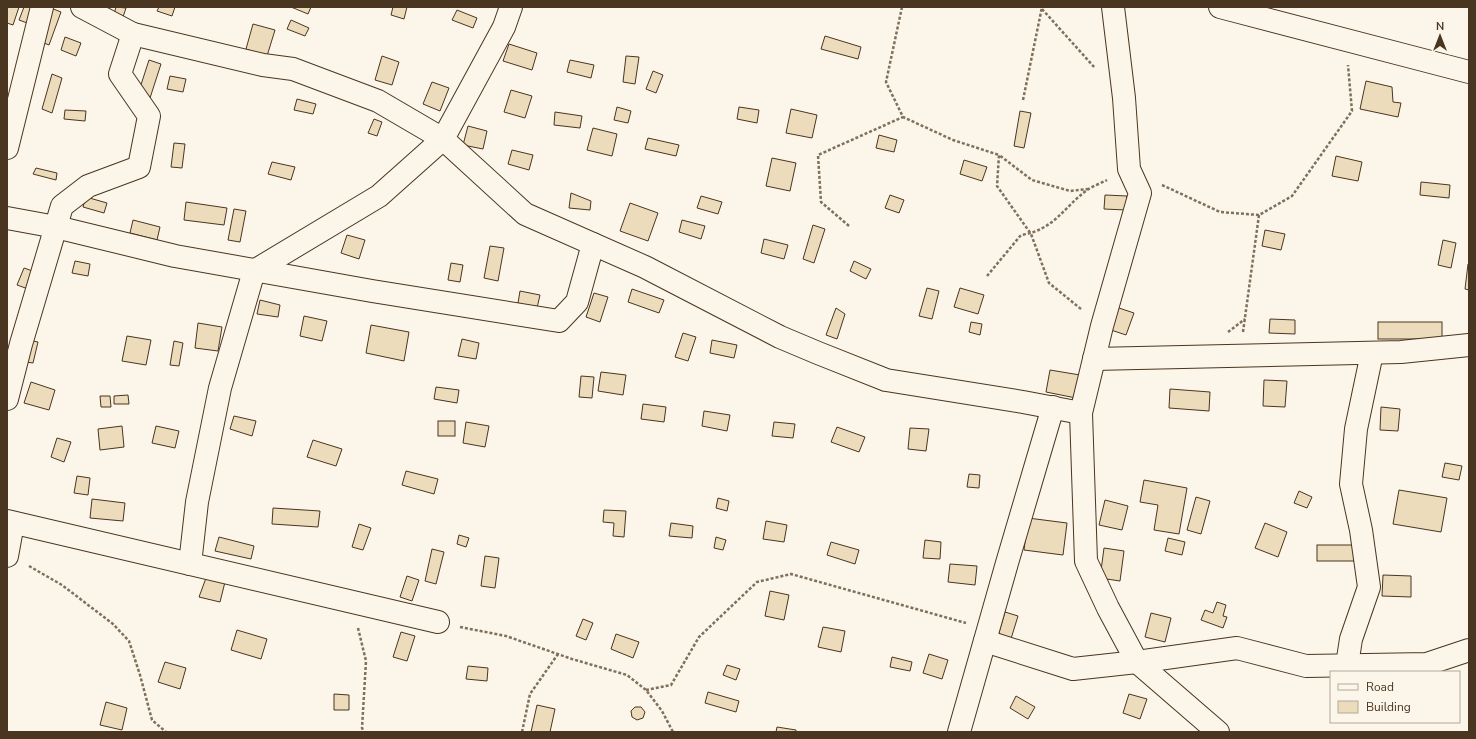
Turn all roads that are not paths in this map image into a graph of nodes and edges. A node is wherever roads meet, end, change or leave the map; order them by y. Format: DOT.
graph roads {
  1 [pos="42,7"];
  2 [pos="82,7"];
  3 [pos="511,7"];
  4 [pos="1114,7"];
  5 [pos="1220,7"];
  6 [pos="133,34"];
  7 [pos="1469,72"];
  8 [pos="443,139"];
  9 [pos="7,148"];
  10 [pos="7,218"];
  11 [pos="56,228"];
  12 [pos="593,244"];
  13 [pos="254,271"];
  14 [pos="1469,345"];
  15 [pos="1372,353"];
  16 [pos="1094,359"];
  17 [pos="7,399"];
  18 [pos="1053,407"];
  19 [pos="1081,413"];
  20 [pos="10,522"];
  21 [pos="7,555"];
  22 [pos="190,564"];
  23 [pos="438,622"];
  24 [pos="987,635"];
  25 [pos="1469,650"];
  26 [pos="1137,662"];
  27 [pos="1346,666"];
  28 [pos="959,732"];
  29 [pos="1218,732"];
  1 -- 9 [label="main road"];
  2 -- 6 [label="main road"];
  3 -- 8 [label="main road"];
  4 -- 16 [label="main road"];
  5 -- 7 [label="main road"];
  6 -- 8 [label="main road"];
  6 -- 11 [label="main road"];
  8 -- 12 [label="main road"];
  8 -- 13 [label="main road"];
  10 -- 11 [label="main road"];
  11 -- 13 [label="main road"];
  11 -- 17 [label="main road"];
  12 -- 13 [label="main road"];
  12 -- 18 [label="main road"];
  13 -- 22 [label="main road"];
  14 -- 15 [label="main road"];
  15 -- 16 [label="main road"];
  15 -- 27 [label="main road"];
  16 -- 19 [label="main road"];
  18 -- 19 [label="main road"];
  18 -- 24 [label="main road"];
  19 -- 26 [label="main road"];
  20 -- 21 [label="main road"];
  20 -- 22 [label="main road"];
  22 -- 23 [label="main road"];
  24 -- 26 [label="main road"];
  24 -- 28 [label="main road"];
  25 -- 27 [label="main road"];
  26 -- 27 [label="main road"];
  26 -- 29 [label="main road"];
}
